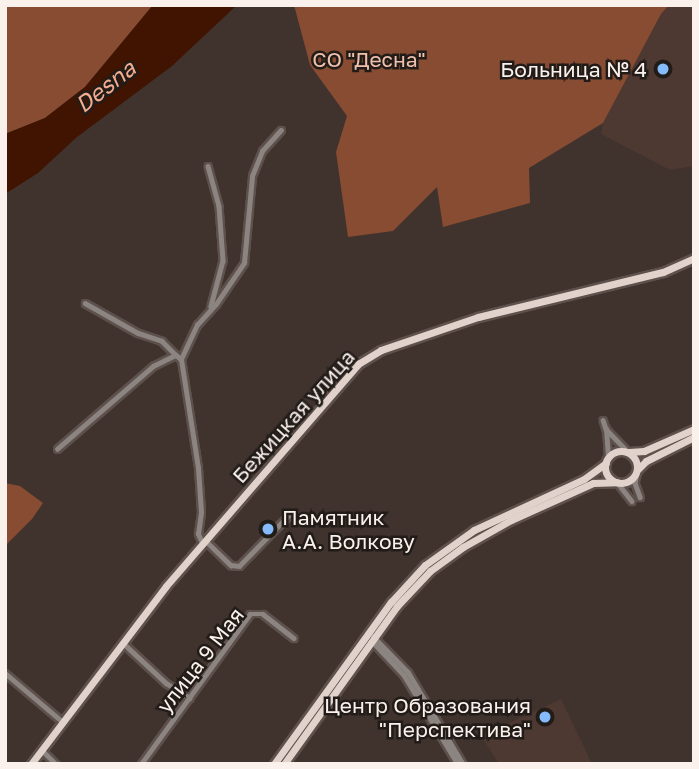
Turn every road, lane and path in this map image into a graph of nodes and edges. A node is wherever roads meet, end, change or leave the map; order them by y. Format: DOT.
graph roads {
  1 [pos="281,130"];
  2 [pos="208,166"];
  3 [pos="694,258"];
  4 [pos="85,303"];
  5 [pos="211,307"];
  6 [pos="178,357"];
  7 [pos="603,420"];
  8 [pos="606,429"];
  9 [pos="694,429"];
  10 [pos="694,437"];
  11 [pos="57,449"];
  12 [pos="629,452"];
  13 [pos="607,460"];
  14 [pos="638,469"];
  15 [pos="617,482"];
  16 [pos="640,497"];
  17 [pos="632,501"];
  18 [pos="288,516"];
  19 [pos="204,542"];
  20 [pos="370,636"];
  21 [pos="294,638"];
  22 [pos="123,642"];
  23 [pos="5,673"];
  24 [pos="190,698"];
  25 [pos="64,723"];
  26 [pos="42,750"];
  27 [pos="31,764"];
  28 [pos="56,764"];
  29 [pos="141,764"];
  30 [pos="274,764"];
  31 [pos="284,764"];
  32 [pos="458,764"];
  33 [pos="463,764"];
  1 -- 5 [label="street"];
  2 -- 5 [label="street"];
  3 -- 19 [label="main road, Бежицкая улица"];
  4 -- 6 [label="street"];
  5 -- 6 [label="street"];
  6 -- 11 [label="street"];
  6 -- 19 [label="street"];
  7 -- 8 [label="street"];
  8 -- 12 [label="street"];
  8 -- 13 [label="street"];
  9 -- 12 [label="main road"];
  10 -- 14 [label="main road"];
  12 -- 13 [label="main road"];
  12 -- 14 [label="main road"];
  13 -- 15 [label="main road"];
  13 -- 20 [label="main road"];
  14 -- 15 [label="main road"];
  14 -- 16 [label="street"];
  15 -- 17 [label="street"];
  15 -- 20 [label="main road"];
  18 -- 19 [label="street"];
  19 -- 22 [label="main road, Бежицкая улица"];
  20 -- 30 [label="main road"];
  20 -- 31 [label="main road"];
  20 -- 32 [label="street"];
  20 -- 33 [label="street"];
  21 -- 24 [label="street, улица 9 Мая"];
  22 -- 24 [label="street"];
  22 -- 25 [label="main road, Бежицкая улица"];
  23 -- 25 [label="street"];
  24 -- 29 [label="street, улица 9 Мая"];
  25 -- 26 [label="main road, Бежицкая улица"];
  26 -- 27 [label="main road, Бежицкая улица"];
  26 -- 28 [label="street"];
}
